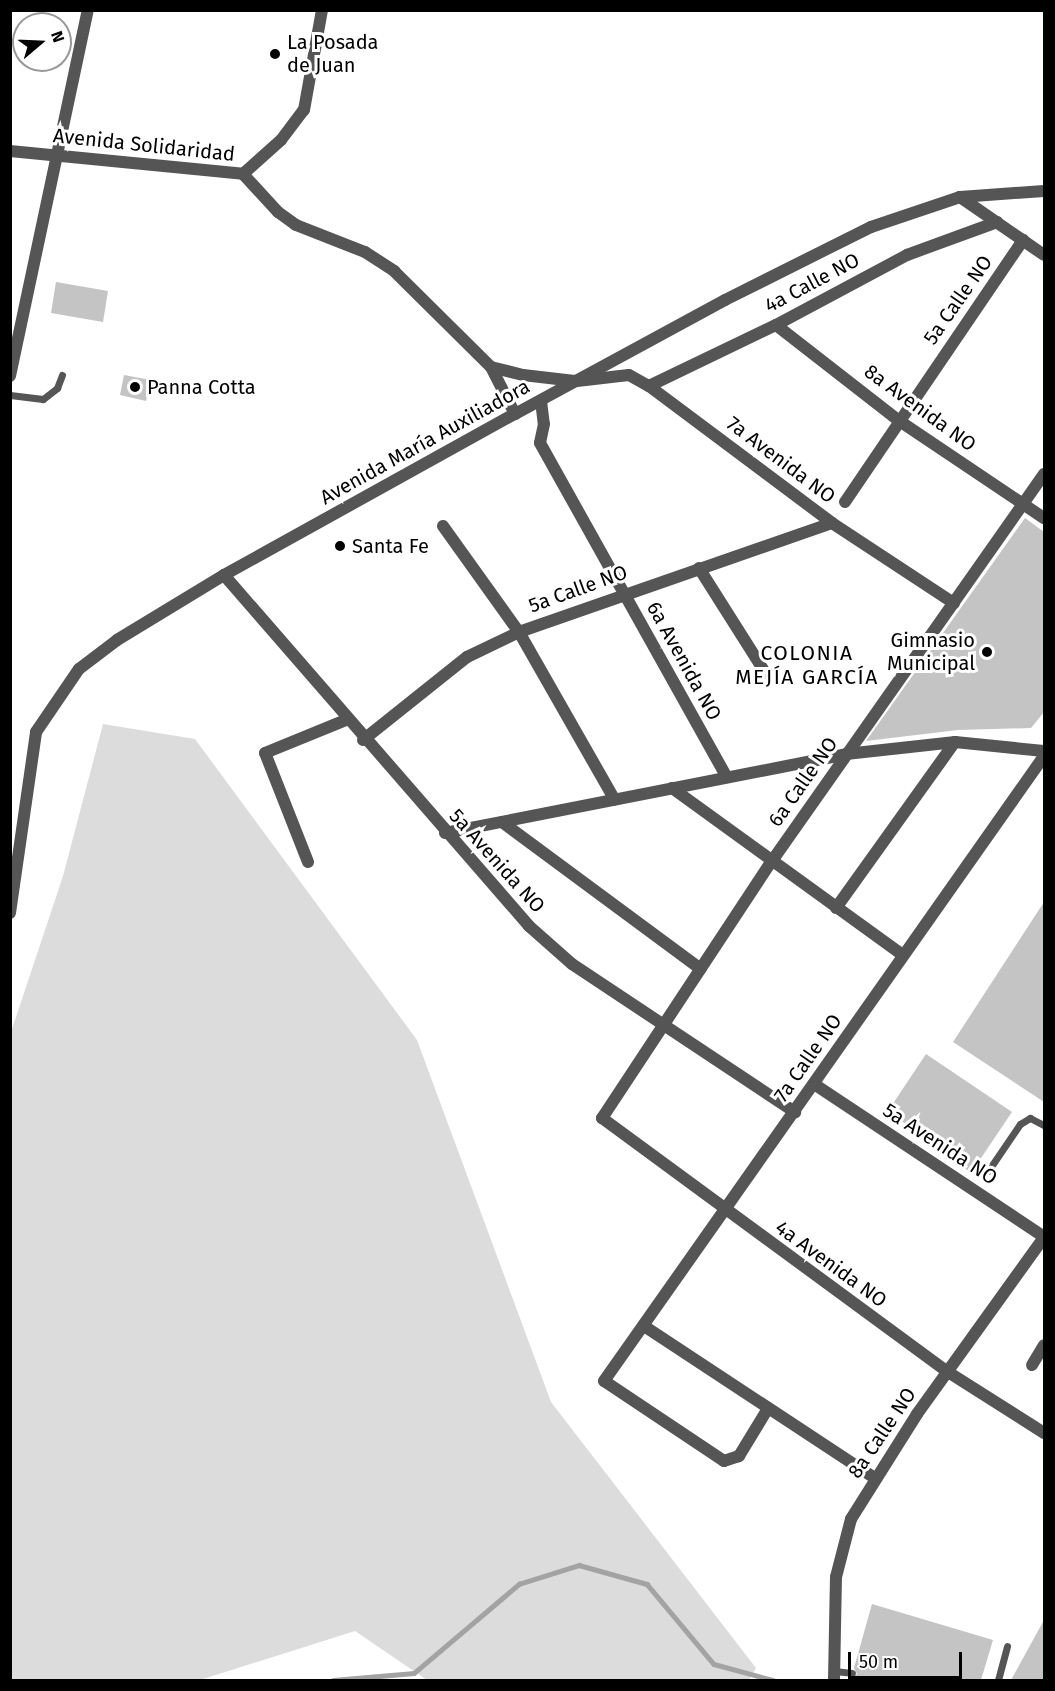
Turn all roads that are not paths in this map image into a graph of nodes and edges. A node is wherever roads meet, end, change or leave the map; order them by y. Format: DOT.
graph roads {
  1 [pos="88,10"];
  2 [pos="322,10"];
  3 [pos="10,151"];
  4 [pos="60,156"];
  5 [pos="243,174"];
  6 [pos="1044,191"];
  7 [pos="960,197"];
  8 [pos="997,222"];
  9 [pos="1023,240"];
  10 [pos="1044,255"];
  11 [pos="776,325"];
  12 [pos="491,367"];
  13 [pos="11,373"];
  14 [pos="62,375"];
  15 [pos="577,381"];
  16 [pos="649,386"];
  17 [pos="10,395"];
  18 [pos="541,401"];
  19 [pos="516,414"];
  20 [pos="898,420"];
  21 [pos="1044,474"];
  22 [pos="845,502"];
  23 [pos="1024,504"];
  24 [pos="1044,518"];
  25 [pos="832,523"];
  26 [pos="443,526"];
  27 [pos="699,568"];
  28 [pos="224,575"];
  29 [pos="624,593"];
  30 [pos="954,603"];
  31 [pos="519,632"];
  32 [pos="766,674"];
  33 [pos="346,720"];
  34 [pos="363,740"];
  35 [pos="955,742"];
  36 [pos="1044,751"];
  37 [pos="846,754"];
  38 [pos="1044,756"];
  39 [pos="727,777"];
  40 [pos="672,788"];
  41 [pos="615,800"];
  42 [pos="502,822"];
  43 [pos="445,833"];
  44 [pos="308,862"];
  45 [pos="771,862"];
  46 [pos="836,908"];
  47 [pos="10,913"];
  48 [pos="903,955"];
  49 [pos="701,969"];
  50 [pos="665,1025"];
  51 [pos="814,1084"];
  52 [pos="795,1112"];
  53 [pos="602,1118"];
  54 [pos="1044,1125"];
  55 [pos="988,1171"];
  56 [pos="726,1211"];
  57 [pos="1044,1237"];
  58 [pos="644,1326"];
  59 [pos="1044,1347"];
  60 [pos="1032,1365"];
  61 [pos="948,1372"];
  62 [pos="767,1410"];
  63 [pos="1044,1433"];
  64 [pos="873,1477"];
  65 [pos="1007,1646"];
  66 [pos="852,1673"];
  67 [pos="834,1676"];
  68 [pos="998,1680"];
  1 -- 4 [label="street"];
  2 -- 5 [label="street"];
  3 -- 4 [label="street, Avenida Solidaridad"];
  4 -- 5 [label="street, Avenida Solidaridad"];
  4 -- 13 [label="street"];
  5 -- 12 [label="street, Avenida Solidaridad"];
  6 -- 7 [label="street, Avenida María Auxiliadora"];
  7 -- 8 [label="street"];
  7 -- 15 [label="street, Avenida María Auxiliadora"];
  8 -- 9 [label="street"];
  8 -- 11 [label="street, 4a Calle NO"];
  9 -- 10 [label="street"];
  9 -- 20 [label="street, 5a Calle NO"];
  11 -- 16 [label="street, 4a Calle NO"];
  11 -- 20 [label="street, 8a Avenida NO"];
  12 -- 15 [label="street"];
  12 -- 19 [label="street, Avenida Solidaridad"];
  14 -- 17 [label="lane"];
  15 -- 16 [label="street, 7a Avenida NO"];
  15 -- 18 [label="street, Avenida María Auxiliadora"];
  16 -- 25 [label="street, 7a Avenida NO"];
  18 -- 19 [label="street, Avenida María Auxiliadora"];
  18 -- 29 [label="street, 6a Avenida NO"];
  19 -- 28 [label="street, Avenida María Auxiliadora"];
  20 -- 22 [label="street, 5a Calle NO"];
  20 -- 23 [label="street, 8a Avenida NO"];
  21 -- 23 [label="street, 6a Calle NO"];
  23 -- 24 [label="street, 8a Avenida NO"];
  23 -- 30 [label="street, 6a Calle NO"];
  25 -- 27 [label="street, 5a Calle NO"];
  25 -- 30 [label="street, 7a Avenida NO"];
  26 -- 31 [label="street"];
  27 -- 29 [label="street, 5a Calle NO"];
  27 -- 32 [label="street"];
  28 -- 33 [label="street, 5a Avenida NO"];
  28 -- 47 [label="street, Avenida María Auxiliadora"];
  29 -- 31 [label="street, 5a Calle NO"];
  29 -- 39 [label="street, 6a Avenida NO"];
  30 -- 37 [label="street, 6a Calle NO"];
  31 -- 34 [label="street, 5a Calle NO"];
  31 -- 41 [label="street"];
  33 -- 34 [label="street, 5a Avenida NO"];
  33 -- 44 [label="street"];
  34 -- 43 [label="street, 5a Avenida NO"];
  35 -- 36 [label="street"];
  35 -- 37 [label="street"];
  35 -- 46 [label="street"];
  37 -- 39 [label="street"];
  37 -- 45 [label="street, 6a Calle NO"];
  38 -- 48 [label="street, 7a Calle NO"];
  39 -- 40 [label="street"];
  40 -- 41 [label="street"];
  40 -- 45 [label="street"];
  41 -- 42 [label="street"];
  42 -- 43 [label="street"];
  42 -- 49 [label="street"];
  43 -- 50 [label="street, 5a Avenida NO"];
  45 -- 46 [label="street"];
  45 -- 49 [label="street, 6a Calle NO"];
  46 -- 48 [label="street"];
  48 -- 51 [label="street, 7a Calle NO"];
  49 -- 50 [label="street, 6a Calle NO"];
  50 -- 52 [label="street, 5a Avenida NO"];
  50 -- 53 [label="street, 6a Calle NO"];
  51 -- 52 [label="street, 7a Calle NO"];
  51 -- 57 [label="street, 5a Avenida NO"];
  52 -- 56 [label="street, 7a Calle NO"];
  53 -- 56 [label="street, 4a Avenida NO"];
  54 -- 55 [label="lane"];
  56 -- 58 [label="street, 7a Calle NO"];
  56 -- 61 [label="street, 4a Avenida NO"];
  57 -- 61 [label="street, 8a Calle NO"];
  58 -- 62 [label="street"];
  58 -- 62 [label="street, 7a Calle NO"];
  59 -- 60 [label="street"];
  61 -- 63 [label="street, 4a Avenida NO"];
  61 -- 64 [label="street, 8a Calle NO"];
  62 -- 64 [label="street"];
  64 -- 67 [label="street, 8a Calle NO"];
  65 -- 68 [label="lane"];
  66 -- 67 [label="lane"];
}
